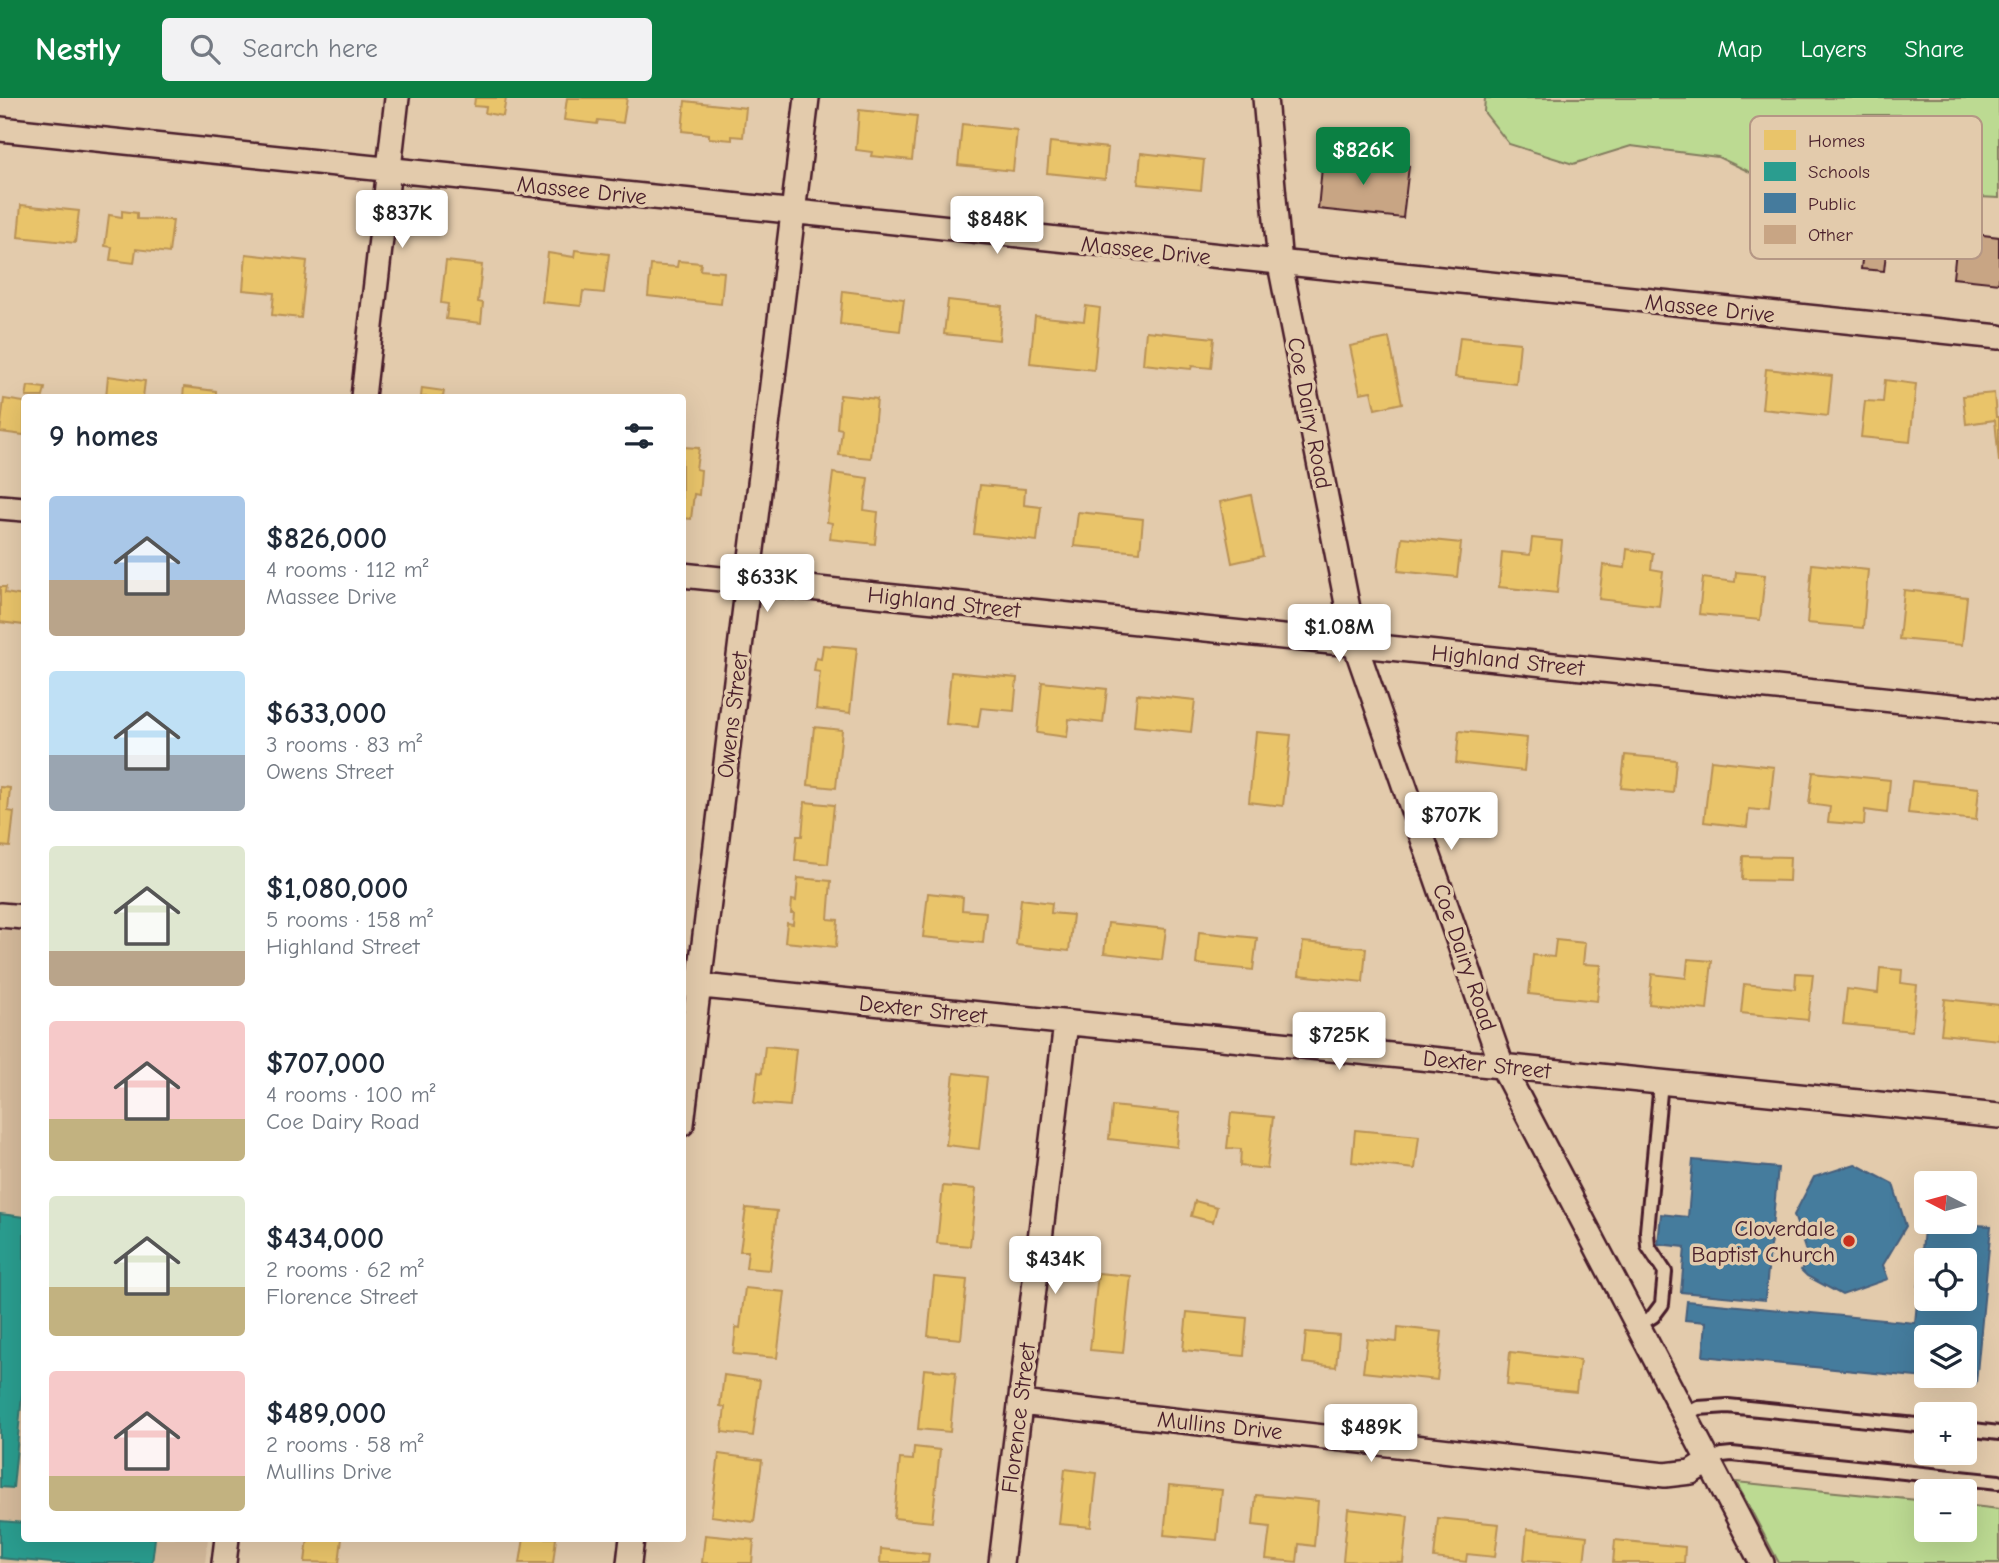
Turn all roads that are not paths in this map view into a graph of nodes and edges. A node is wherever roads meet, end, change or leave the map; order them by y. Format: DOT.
graph roads {
  1 [pos="397,98"];
  2 [pos="807,98"];
  3 [pos="1265,98"];
  4 [pos="0,129"];
  5 [pos="389,170"];
  6 [pos="793,212"];
  7 [pos="1280,264"];
  8 [pos="1999,337"];
  9 [pos="363,394"];
  10 [pos="0,507"];
  11 [pos="21,509"];
  12 [pos="686,575"];
  13 [pos="748,582"];
  14 [pos="1355,644"];
  15 [pos="1999,711"];
  16 [pos="0,915"];
  17 [pos="21,917"];
  18 [pos="691,985"];
  19 [pos="1066,1023"];
  20 [pos="686,1062"];
  21 [pos="1502,1066"];
  22 [pos="1661,1082"];
  23 [pos="1999,1116"];
  24 [pos="1637,1325"];
  25 [pos="1020,1403"];
  26 [pos="1685,1415"];
  27 [pos="1914,1425"];
  28 [pos="1977,1430"];
  29 [pos="1999,1433"];
  30 [pos="1709,1461"];
  31 [pos="1999,1482"];
  32 [pos="227,1542"];
  33 [pos="632,1542"];
  34 [pos="224,1563"];
  35 [pos="629,1563"];
  36 [pos="1001,1563"];
  37 [pos="1762,1563"];
  1 -- 5 [label="street"];
  2 -- 6 [label="street, Owens Street"];
  3 -- 7 [label="street, Coe Dairy Road"];
  4 -- 5 [label="street, Massee Drive"];
  5 -- 6 [label="street, Massee Drive"];
  5 -- 9 [label="street"];
  6 -- 7 [label="street, Massee Drive"];
  6 -- 13 [label="street, Owens Street"];
  7 -- 8 [label="street, Massee Drive"];
  7 -- 14 [label="street, Coe Dairy Road"];
  10 -- 11 [label="street"];
  12 -- 13 [label="street, Highland Street"];
  13 -- 14 [label="street, Highland Street"];
  13 -- 18 [label="street, Owens Street"];
  14 -- 15 [label="street, Highland Street"];
  14 -- 21 [label="street, Coe Dairy Road"];
  16 -- 17 [label="street"];
  18 -- 19 [label="street, Dexter Street"];
  18 -- 20 [label="street, Owens Street"];
  19 -- 21 [label="street, Dexter Street"];
  19 -- 25 [label="street, Florence Street"];
  21 -- 22 [label="street, Dexter Street"];
  21 -- 24 [label="street, Coe Dairy Road"];
  22 -- 23 [label="street, Dexter Street"];
  22 -- 24 [label="lane"];
  24 -- 26 [label="street, Coe Dairy Road"];
  25 -- 30 [label="street, Mullins Drive"];
  25 -- 36 [label="street, Florence Street"];
  26 -- 27 [label="lane"];
  26 -- 30 [label="street, Coe Dairy Road"];
  28 -- 29 [label="lane"];
  30 -- 31 [label="lane"];
  30 -- 37 [label="street, Coe Dairy Road"];
  32 -- 34 [label="street"];
  33 -- 35 [label="street"];
}
